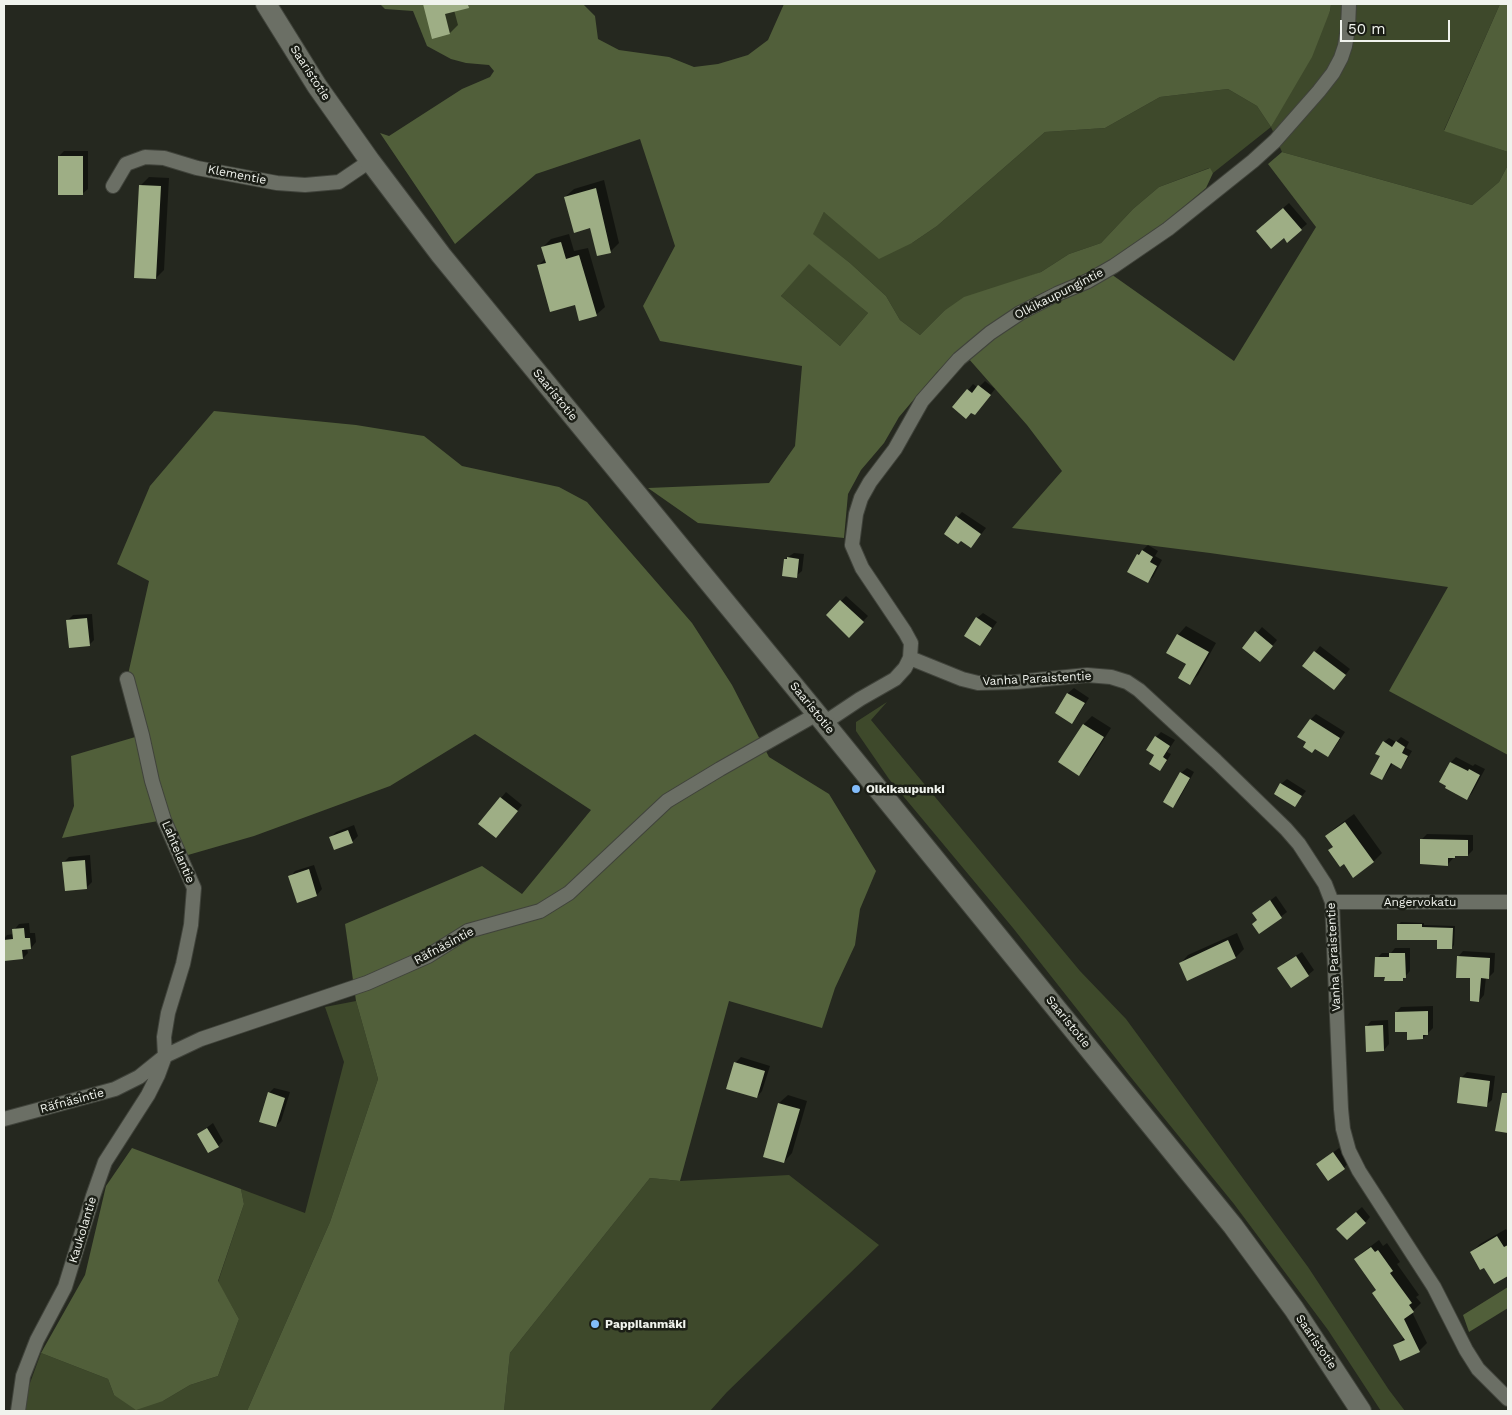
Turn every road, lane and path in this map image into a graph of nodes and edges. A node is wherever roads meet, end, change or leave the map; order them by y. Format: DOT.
graph roads {
  1 [pos="266,4"];
  2 [pos="1349,4"];
  3 [pos="370,160"];
  4 [pos="112,186"];
  5 [pos="910,658"];
  6 [pos="127,679"];
  7 [pos="820,719"];
  8 [pos="1332,902"];
  9 [pos="1508,902"];
  10 [pos="165,1056"];
  11 [pos="4,1119"];
  12 [pos="1508,1399"];
  13 [pos="18,1411"];
  14 [pos="1361,1411"];
  1 -- 3 [label="main road, Saaristotie"];
  2 -- 5 [label="street, Olkikaupungintie"];
  3 -- 4 [label="street, Klementie"];
  3 -- 7 [label="main road, Saaristotie"];
  5 -- 7 [label="street"];
  5 -- 8 [label="street, Vanha Paraistentie"];
  6 -- 10 [label="street, Lahtelantie"];
  7 -- 10 [label="street, Räfnäsintie"];
  7 -- 14 [label="main road, Saaristotie"];
  8 -- 9 [label="street, Angervokatu"];
  8 -- 12 [label="street, Vanha Paraistentie"];
  10 -- 11 [label="street, Räfnäsintie"];
  10 -- 13 [label="street, Kaukolantie"];
}
